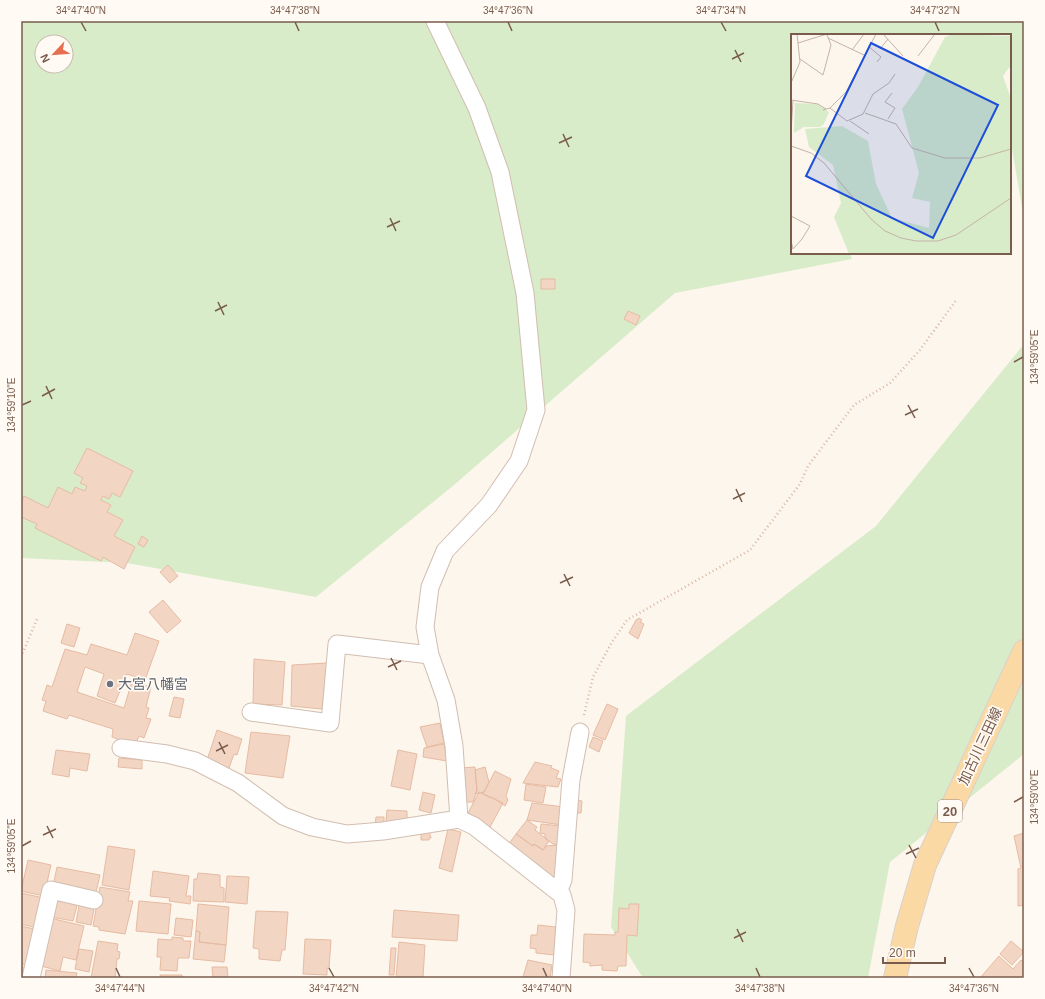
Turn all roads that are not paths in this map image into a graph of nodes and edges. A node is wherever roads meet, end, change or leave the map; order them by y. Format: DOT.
graph roads {
  1 [pos="435,21"];
  2 [pos="1024,651"];
  3 [pos="430,655"];
  4 [pos="251,712"];
  5 [pos="580,732"];
  6 [pos="121,748"];
  7 [pos="458,819"];
  8 [pos="558,892"];
  9 [pos="94,900"];
  10 [pos="31,978"];
  11 [pos="560,978"];
  12 [pos="895,978"];
  1 -- 3 [label="street"];
  2 -- 12 [label="main road, 加古川三田線 / 20"];
  3 -- 4 [label="street"];
  3 -- 7 [label="street"];
  5 -- 8 [label="street"];
  6 -- 7 [label="street"];
  7 -- 8 [label="street"];
  8 -- 11 [label="street"];
  9 -- 10 [label="street"];
}
